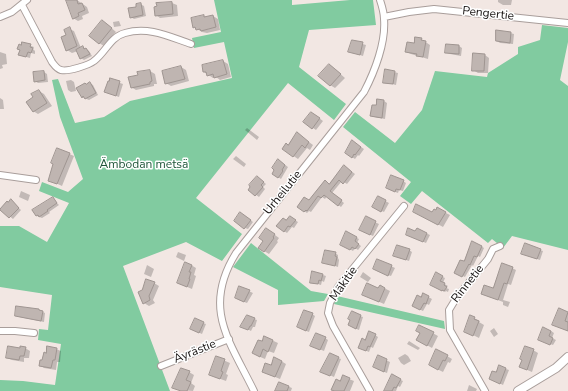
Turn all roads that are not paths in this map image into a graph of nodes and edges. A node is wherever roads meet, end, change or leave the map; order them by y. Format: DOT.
graph roads {
  1 [pos="27,0"];
  2 [pos="380,0"];
  3 [pos="22,5"];
  4 [pos="0,16"];
  5 [pos="384,17"];
  6 [pos="568,23"];
  7 [pos="191,44"];
  8 [pos="0,175"];
  9 [pos="36,180"];
  10 [pos="404,206"];
  11 [pos="500,246"];
  12 [pos="0,331"];
  13 [pos="34,333"];
  14 [pos="229,339"];
  15 [pos="568,357"];
  16 [pos="161,366"];
  17 [pos="254,391"];
  18 [pos="370,391"];
  19 [pos="485,391"];
  20 [pos="518,391"];
  1 -- 3 [label="street"];
  2 -- 5 [label="street, Urheilutie"];
  3 -- 4 [label="street"];
  3 -- 7 [label="street"];
  5 -- 6 [label="street, Pengertie"];
  5 -- 14 [label="street, Urheilutie"];
  8 -- 9 [label="street"];
  10 -- 18 [label="street, Mäkitie"];
  11 -- 19 [label="street, Rinnetie"];
  12 -- 13 [label="street"];
  14 -- 16 [label="street, Äyrästie"];
  14 -- 17 [label="street, Urheilutie"];
  15 -- 20 [label="street"];
}
